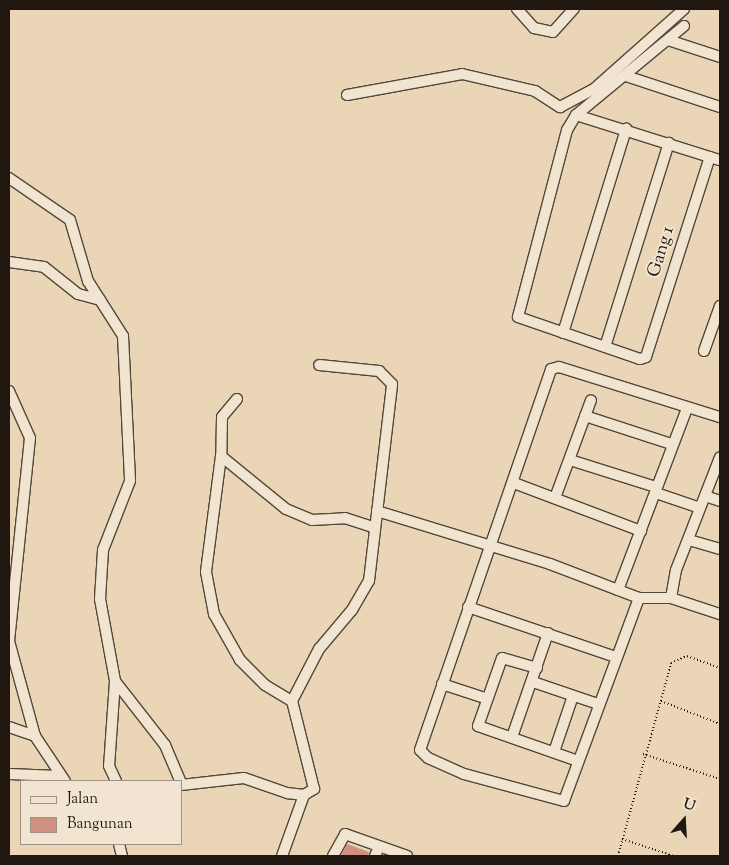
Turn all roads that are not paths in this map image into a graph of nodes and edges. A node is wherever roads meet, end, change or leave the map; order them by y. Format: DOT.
graph roads {
  1 [pos="517,9"];
  2 [pos="574,9"];
  3 [pos="684,9"];
  4 [pos="684,26"];
  5 [pos="668,40"];
  6 [pos="720,57"];
  7 [pos="626,76"];
  8 [pos="347,95"];
  9 [pos="720,107"];
  10 [pos="576,115"];
  11 [pos="626,129"];
  12 [pos="669,143"];
  13 [pos="715,158"];
  14 [pos="9,178"];
  15 [pos="9,262"];
  16 [pos="100,300"];
  17 [pos="720,306"];
  18 [pos="563,333"];
  19 [pos="605,347"];
  20 [pos="704,351"];
  21 [pos="319,365"];
  22 [pos="9,391"];
  23 [pos="237,399"];
  24 [pos="591,400"];
  25 [pos="687,408"];
  26 [pos="585,416"];
  27 [pos="720,417"];
  28 [pos="671,444"];
  29 [pos="222,456"];
  30 [pos="720,458"];
  31 [pos="570,460"];
  32 [pos="514,484"];
  33 [pos="656,490"];
  34 [pos="705,496"];
  35 [pos="555,498"];
  36 [pos="720,501"];
  37 [pos="700,508"];
  38 [pos="378,511"];
  39 [pos="373,527"];
  40 [pos="641,531"];
  41 [pos="690,540"];
  42 [pos="492,546"];
  43 [pos="720,549"];
  44 [pos="618,590"];
  45 [pos="639,598"];
  46 [pos="671,598"];
  47 [pos="468,607"];
  48 [pos="720,614"];
  49 [pos="548,633"];
  50 [pos="9,641"];
  51 [pos="616,657"];
  52 [pos="537,668"];
  53 [pos="115,681"];
  54 [pos="533,682"];
  55 [pos="442,684"];
  56 [pos="573,696"];
  57 [pos="485,698"];
  58 [pos="292,701"];
  59 [pos="598,704"];
  60 [pos="9,727"];
  61 [pos="35,736"];
  62 [pos="512,737"];
  63 [pos="554,752"];
  64 [pos="578,760"];
  65 [pos="9,774"];
  66 [pos="62,778"];
  67 [pos="116,780"];
  68 [pos="180,780"];
  69 [pos="182,783"];
  70 [pos="304,795"];
  71 [pos="377,851"];
  72 [pos="282,856"];
  73 [pos="333,856"];
  74 [pos="407,856"];
  1 -- 2 [label="street"];
  3 -- 8 [label="street"];
  4 -- 5 [label="street"];
  5 -- 6 [label="street"];
  5 -- 7 [label="street"];
  7 -- 9 [label="street"];
  7 -- 10 [label="street"];
  10 -- 11 [label="street"];
  10 -- 18 [label="street"];
  11 -- 12 [label="street"];
  11 -- 18 [label="street"];
  12 -- 13 [label="street"];
  12 -- 19 [label="street"];
  13 -- 19 [label="street, Gang 1"];
  14 -- 16 [label="street"];
  15 -- 16 [label="street"];
  16 -- 53 [label="street"];
  17 -- 20 [label="street"];
  18 -- 19 [label="street"];
  21 -- 38 [label="street"];
  22 -- 50 [label="street"];
  23 -- 29 [label="street"];
  24 -- 26 [label="street"];
  25 -- 27 [label="street"];
  25 -- 28 [label="street"];
  25 -- 32 [label="street"];
  26 -- 28 [label="street"];
  26 -- 31 [label="street"];
  28 -- 33 [label="street"];
  29 -- 39 [label="street"];
  29 -- 58 [label="street"];
  30 -- 34 [label="street"];
  31 -- 33 [label="street"];
  31 -- 35 [label="street"];
  32 -- 35 [label="street"];
  32 -- 42 [label="street"];
  33 -- 37 [label="street"];
  33 -- 40 [label="street"];
  34 -- 36 [label="street"];
  34 -- 37 [label="street"];
  35 -- 40 [label="street"];
  37 -- 41 [label="street"];
  38 -- 39 [label="street"];
  38 -- 42 [label="street"];
  39 -- 58 [label="street"];
  40 -- 44 [label="street"];
  41 -- 43 [label="street"];
  41 -- 46 [label="street"];
  42 -- 44 [label="street"];
  42 -- 47 [label="street"];
  44 -- 45 [label="street"];
  45 -- 46 [label="street"];
  45 -- 51 [label="street"];
  46 -- 48 [label="street"];
  47 -- 49 [label="street"];
  47 -- 55 [label="street"];
  49 -- 51 [label="street"];
  49 -- 52 [label="street"];
  50 -- 61 [label="street"];
  51 -- 59 [label="street"];
  52 -- 54 [label="street"];
  52 -- 57 [label="street"];
  53 -- 67 [label="street"];
  53 -- 68 [label="street"];
  54 -- 56 [label="street"];
  54 -- 62 [label="street"];
  55 -- 57 [label="street"];
  55 -- 64 [label="street"];
  56 -- 59 [label="street"];
  56 -- 63 [label="street"];
  57 -- 62 [label="street"];
  58 -- 70 [label="street"];
  59 -- 64 [label="street"];
  60 -- 61 [label="street"];
  61 -- 66 [label="street"];
  62 -- 63 [label="street"];
  63 -- 64 [label="street"];
  65 -- 66 [label="street"];
  69 -- 70 [label="street"];
  70 -- 72 [label="street"];
  71 -- 73 [label="street"];
  71 -- 74 [label="street"];
}
